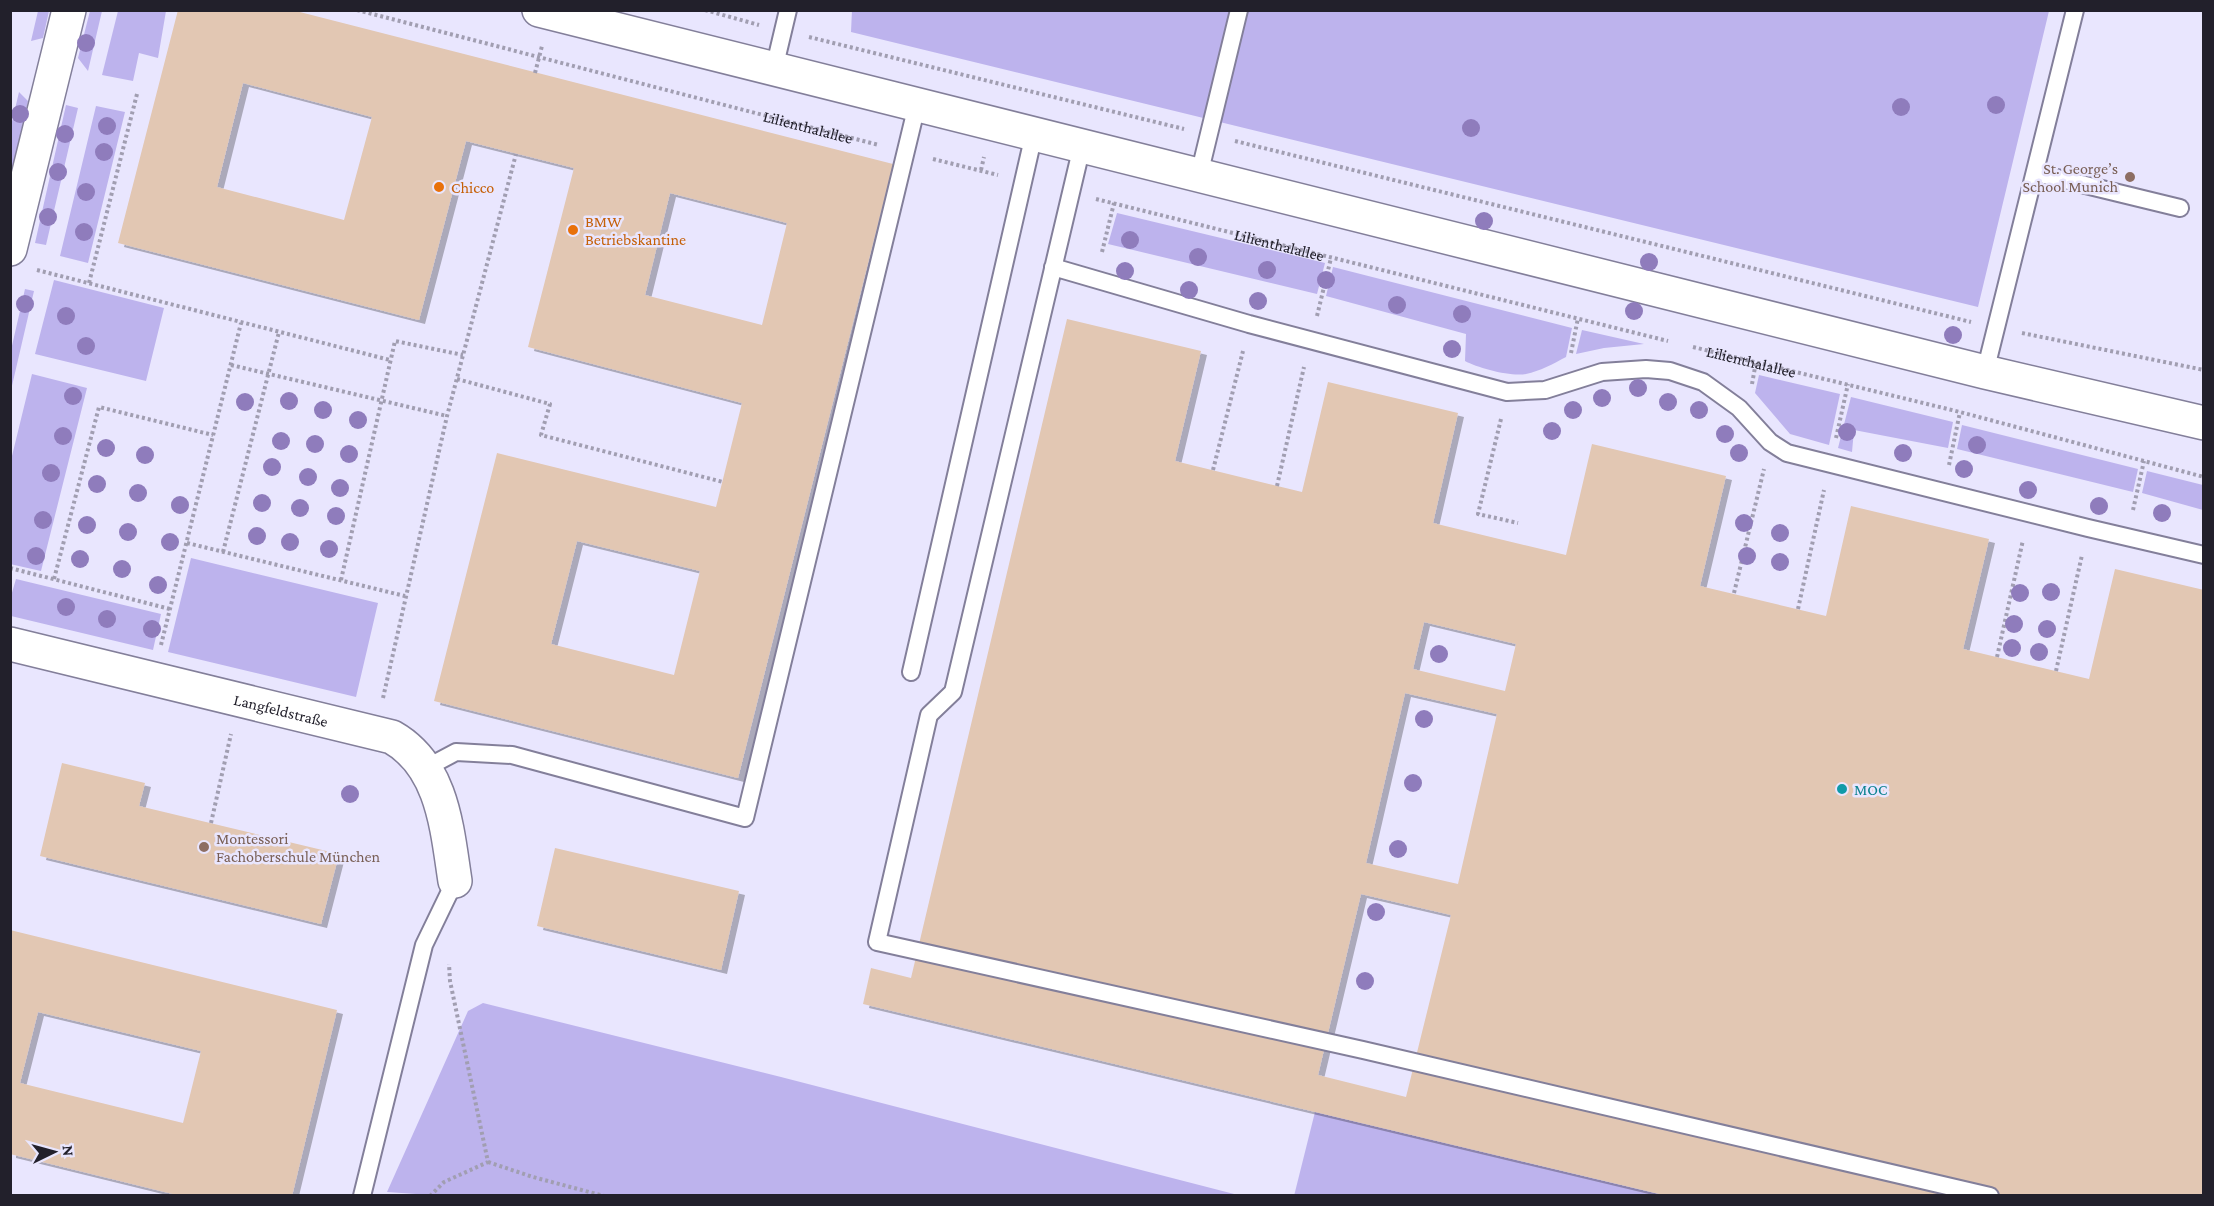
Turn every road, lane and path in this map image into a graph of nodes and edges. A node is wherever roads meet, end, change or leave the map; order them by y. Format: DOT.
graph roads {
  1 [pos="69,10"];
  2 [pos="357,10"];
  3 [pos="539,10"];
  4 [pos="705,10"];
  5 [pos="788,10"];
  6 [pos="1239,10"];
  7 [pos="2075,10"];
  8 [pos="783,31"];
  9 [pos="774,69"];
  10 [pos="137,94"];
  11 [pos="917,105"];
  12 [pos="1034,134"];
  13 [pos="1209,135"];
  14 [pos="1082,146"];
  15 [pos="907,152"];
  16 [pos="516,154"];
  17 [pos="2036,173"];
  18 [pos="1199,175"];
  19 [pos="1023,181"];
  20 [pos="1071,193"];
  21 [pos="1113,203"];
  22 [pos="2180,208"];
  23 [pos="1331,258"];
  24 [pos="21,259"];
  25 [pos="1053,267"];
  26 [pos="1096,279"];
  27 [pos="89,283"];
  28 [pos="241,323"];
  29 [pos="1250,324"];
  30 [pos="1996,328"];
  31 [pos="279,332"];
  32 [pos="1311,341"];
  33 [pos="1675,343"];
  34 [pos="1687,345"];
  35 [pos="463,355"];
  36 [pos="390,360"];
  37 [pos="231,365"];
  38 [pos="2204,370"];
  39 [pos="1985,372"];
  40 [pos="269,374"];
  41 [pos="457,379"];
  42 [pos="1848,384"];
  43 [pos="1508,392"];
  44 [pos="381,399"];
  45 [pos="1960,412"];
  46 [pos="447,416"];
  47 [pos="2204,423"];
  48 [pos="213,435"];
  49 [pos="1770,442"];
  50 [pos="2144,461"];
  51 [pos="1830,464"];
  52 [pos="1213,470"];
  53 [pos="2204,477"];
  54 [pos="723,482"];
  55 [pos="1277,486"];
  56 [pos="1943,492"];
  57 [pos="2029,513"];
  58 [pos="1518,523"];
  59 [pos="2088,528"];
  60 [pos="2127,537"];
  61 [pos="187,543"];
  62 [pos="223,552"];
  63 [pos="2204,555"];
  64 [pos="10,568"];
  65 [pos="54,579"];
  66 [pos="341,580"];
  67 [pos="1734,593"];
  68 [pos="405,596"];
  69 [pos="170,609"];
  70 [pos="1798,609"];
  71 [pos="10,644"];
  72 [pos="158,654"];
  73 [pos="1997,657"];
  74 [pos="2056,671"];
  75 [pos="911,672"];
  76 [pos="381,706"];
  77 [pos="232,730"];
  78 [pos="424,769"];
  79 [pos="211,823"];
  80 [pos="455,881"];
  81 [pos="449,960"];
  82 [pos="488,1162"];
  83 [pos="362,1196"];
  84 [pos="430,1196"];
  85 [pos="604,1196"];
  86 [pos="1990,1196"];
  1 -- 24 [label="street"];
  2 -- 15 [label="path, Lilienthalallee"];
  3 -- 9 [label="street"];
  4 -- 8 [label="path"];
  5 -- 8 [label="lane"];
  6 -- 13 [label="lane"];
  7 -- 17 [label="lane"];
  8 -- 9 [label="lane"];
  8 -- 13 [label="path"];
  9 -- 11 [label="street"];
  10 -- 27 [label="path"];
  11 -- 12 [label="street"];
  11 -- 15 [label="lane"];
  12 -- 14 [label="street"];
  12 -- 19 [label="lane"];
  13 -- 18 [label="lane"];
  13 -- 30 [label="path"];
  14 -- 18 [label="street"];
  14 -- 20 [label="lane"];
  15 -- 19 [label="path, Lilienthalallee"];
  15 -- 78 [label="lane"];
  16 -- 35 [label="path"];
  17 -- 22 [label="lane"];
  17 -- 30 [label="lane"];
  18 -- 39 [label="street"];
  19 -- 75 [label="lane"];
  20 -- 21 [label="path, Lilienthalallee"];
  20 -- 25 [label="lane"];
  21 -- 23 [label="path, Lilienthalallee"];
  21 -- 26 [label="path"];
  23 -- 32 [label="path"];
  23 -- 33 [label="path, Lilienthalallee"];
  24 -- 27 [label="path"];
  25 -- 26 [label="lane"];
  25 -- 86 [label="lane"];
  26 -- 29 [label="lane"];
  27 -- 28 [label="path"];
  28 -- 31 [label="path"];
  28 -- 37 [label="path"];
  29 -- 32 [label="lane"];
  29 -- 52 [label="path"];
  30 -- 38 [label="path"];
  30 -- 39 [label="lane"];
  31 -- 36 [label="path"];
  31 -- 40 [label="path"];
  32 -- 43 [label="lane"];
  32 -- 55 [label="path"];
  34 -- 42 [label="path, Lilienthalallee"];
  35 -- 36 [label="path"];
  35 -- 41 [label="path"];
  36 -- 44 [label="path"];
  37 -- 40 [label="path"];
  37 -- 48 [label="path"];
  39 -- 47 [label="street"];
  40 -- 44 [label="path"];
  40 -- 62 [label="path"];
  41 -- 46 [label="path"];
  41 -- 54 [label="path"];
  42 -- 45 [label="path, Lilienthalallee"];
  42 -- 51 [label="path"];
  43 -- 49 [label="lane"];
  43 -- 58 [label="path"];
  44 -- 46 [label="path"];
  44 -- 66 [label="path"];
  45 -- 50 [label="path, Lilienthalallee"];
  45 -- 56 [label="path"];
  46 -- 68 [label="path"];
  48 -- 61 [label="path"];
  48 -- 65 [label="path"];
  49 -- 51 [label="lane"];
  49 -- 67 [label="path"];
  50 -- 53 [label="path, Lilienthalallee"];
  50 -- 60 [label="path"];
  51 -- 56 [label="lane"];
  51 -- 70 [label="path"];
  56 -- 57 [label="lane"];
  57 -- 59 [label="lane"];
  57 -- 73 [label="path"];
  59 -- 60 [label="lane"];
  59 -- 74 [label="path"];
  60 -- 63 [label="lane"];
  61 -- 62 [label="path"];
  61 -- 69 [label="path"];
  62 -- 66 [label="path"];
  64 -- 65 [label="path"];
  65 -- 69 [label="path"];
  66 -- 68 [label="path"];
  68 -- 76 [label="path"];
  69 -- 72 [label="path"];
  71 -- 78 [label="street, Langfeldstraße"];
  77 -- 79 [label="path"];
  78 -- 80 [label="street, Langfeldstraße"];
  80 -- 83 [label="lane"];
  81 -- 82 [label="path"];
  82 -- 84 [label="path"];
  82 -- 85 [label="path"];
}
